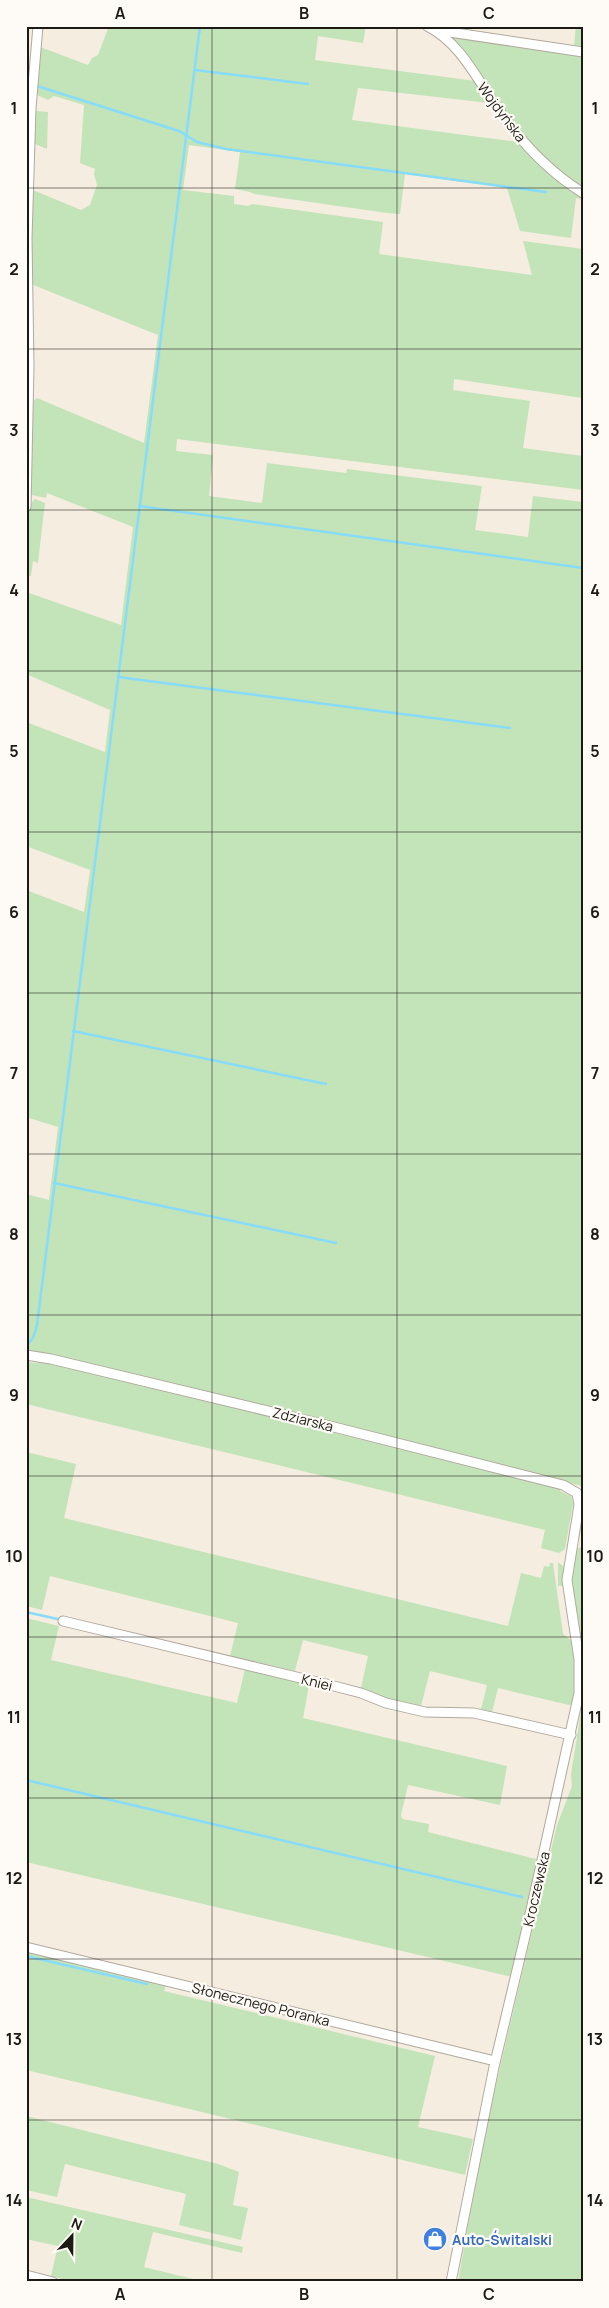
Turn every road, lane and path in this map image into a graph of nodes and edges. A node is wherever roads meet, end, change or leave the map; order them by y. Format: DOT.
graph roads {
  1 [pos="38,26"];
  2 [pos="431,28"];
  3 [pos="583,52"];
  4 [pos="30,69"];
  5 [pos="583,193"];
  6 [pos="26,507"];
  7 [pos="26,1355"];
  8 [pos="577,1493"];
  9 [pos="63,1621"];
  10 [pos="571,1735"];
  11 [pos="26,1948"];
  12 [pos="496,2061"];
  13 [pos="26,2275"];
  14 [pos="53,2282"];
  15 [pos="451,2282"];
  1 -- 4 [label="street"];
  2 -- 3 [label="street"];
  2 -- 5 [label="street, Wojdyńska"];
  4 -- 6 [label="street"];
  7 -- 8 [label="street, Zdziarska"];
  8 -- 10 [label="street, Kroczewska"];
  9 -- 10 [label="street, Kniei"];
  10 -- 12 [label="street, Kroczewska"];
  11 -- 12 [label="street, Słonecznego Poranka"];
  12 -- 15 [label="street, Kroczewska"];
  13 -- 14 [label="street"];
}
